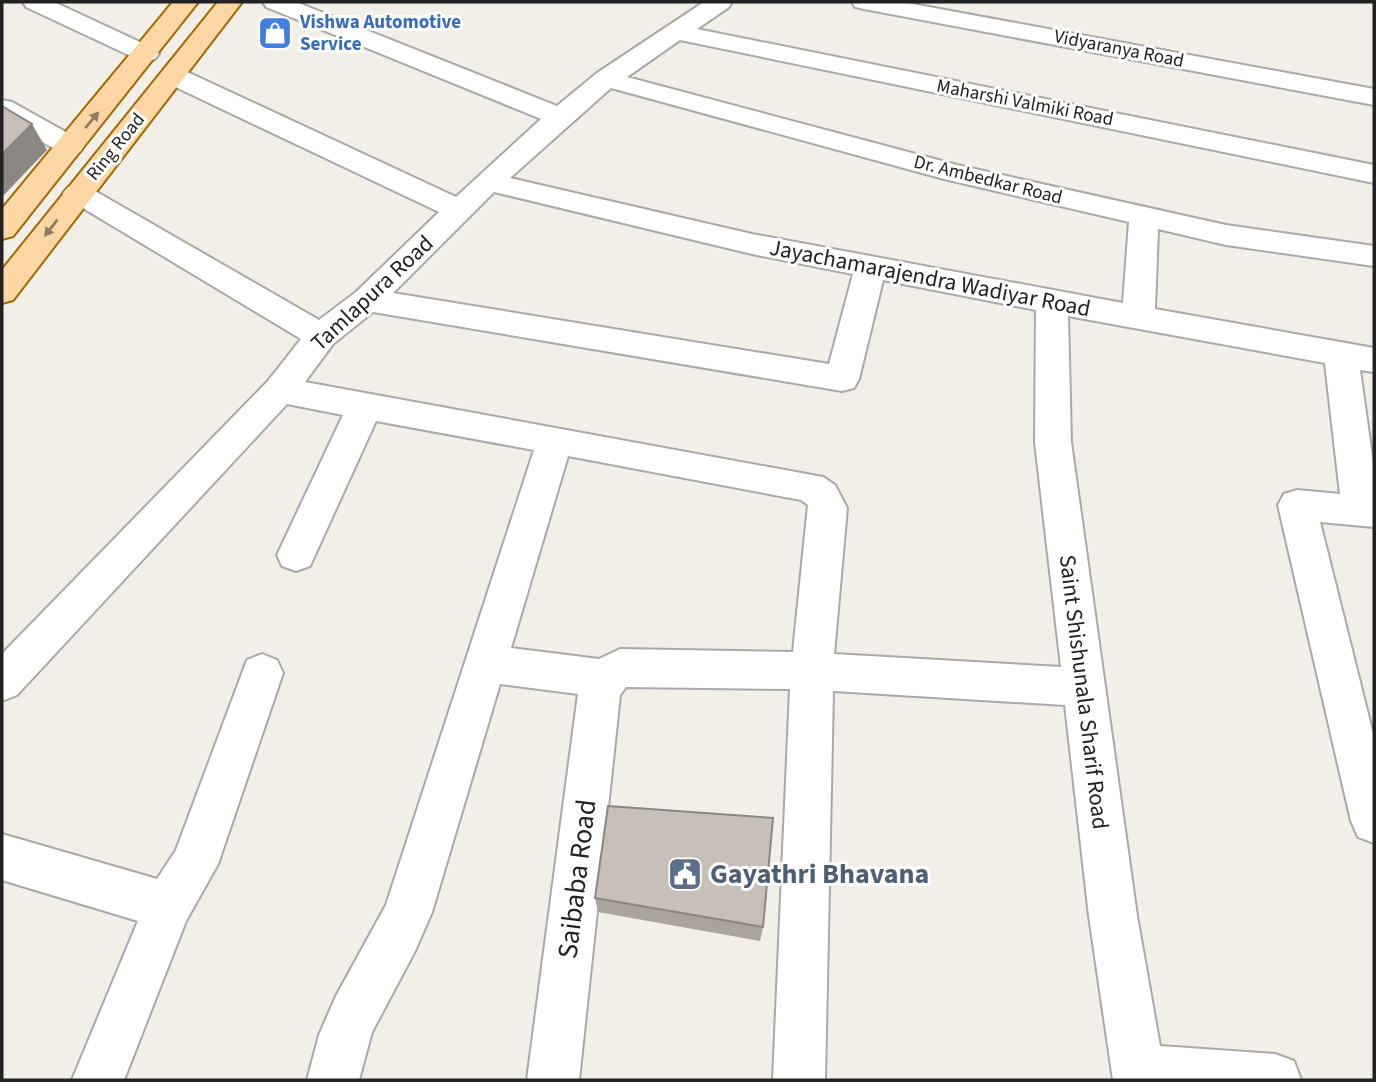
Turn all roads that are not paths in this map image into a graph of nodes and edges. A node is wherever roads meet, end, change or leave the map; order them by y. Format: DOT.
graph roads {
  1 [pos="35,2"];
  2 [pos="186,2"];
  3 [pos="230,2"];
  4 [pos="275,2"];
  5 [pos="720,2"];
  6 [pos="864,2"];
  7 [pos="676,32"];
  8 [pos="146,54"];
  9 [pos="174,76"];
  10 [pos="606,79"];
  11 [pos="1374,97"];
  12 [pos="2,108"];
  13 [pos="560,117"];
  14 [pos="70,146"];
  15 [pos="1374,174"];
  16 [pos="488,182"];
  17 [pos="78,193"];
  18 [pos="459,210"];
  19 [pos="1143,217"];
  20 [pos="2,229"];
  21 [pos="1374,256"];
  22 [pos="871,267"];
  23 [pos="8,276"];
  24 [pos="367,300"];
  25 [pos="1052,302"];
  26 [pos="1138,316"];
  27 [pos="321,336"];
  28 [pos="1358,357"];
  29 [pos="280,390"];
  30 [pos="365,406"];
  31 [pos="555,440"];
  32 [pos="1368,511"];
  33 [pos="296,555"];
  34 [pos="485,664"];
  35 [pos="812,671"];
  36 [pos="262,673"];
  37 [pos="603,678"];
  38 [pos="2,682"];
  39 [pos="1083,687"];
  40 [pos="1357,692"];
  41 [pos="1374,821"];
  42 [pos="2,857"];
  43 [pos="168,906"];
  44 [pos="1138,1075"];
  45 [pos="98,1080"];
  46 [pos="333,1080"];
  47 [pos="553,1080"];
  48 [pos="799,1080"];
  49 [pos="1275,1080"];
  1 -- 8 [label="street"];
  2 -- 8 [label="main road, Ring Road"];
  3 -- 9 [label="main road, Ring Road"];
  4 -- 13 [label="street"];
  5 -- 7 [label="street, Tamlapura Road"];
  6 -- 11 [label="street, Vidyaranya Road"];
  7 -- 10 [label="street, Tamlapura Road"];
  7 -- 15 [label="street, Maharshi Valmiki Road"];
  14 -- 8 [label="main road, Ring Road, one-way"];
  9 -- 17 [label="main road, Ring Road"];
  9 -- 18 [label="street"];
  10 -- 13 [label="street, Tamlapura Road"];
  10 -- 19 [label="street, Dr. Ambedkar Road"];
  12 -- 14 [label="street"];
  13 -- 16 [label="street, Tamlapura Road"];
  14 -- 20 [label="main road, Ring Road"];
  16 -- 18 [label="street, Tamlapura Road"];
  16 -- 22 [label="street, Jayachamarajendra Wadiyar Road"];
  17 -- 23 [label="main road, Ring Road, one-way"];
  17 -- 27 [label="street"];
  18 -- 24 [label="street, Tamlapura Road"];
  19 -- 21 [label="street, Dr. Ambedkar Road"];
  19 -- 26 [label="street"];
  22 -- 24 [label="street"];
  22 -- 25 [label="street, Jayachamarajendra Wadiyar Road"];
  24 -- 27 [label="street, Tamlapura Road"];
  25 -- 26 [label="street, Jayachamarajendra Wadiyar Road"];
  25 -- 39 [label="street, Saint Shishunala Sharif Road"];
  26 -- 28 [label="street, Jayachamarajendra Wadiyar Road"];
  27 -- 29 [label="street, Tamlapura Road"];
  28 -- 32 [label="street"];
  29 -- 30 [label="street"];
  29 -- 38 [label="street, Tamlapura Road"];
  30 -- 31 [label="street"];
  30 -- 33 [label="street"];
  31 -- 34 [label="street"];
  31 -- 35 [label="street"];
  32 -- 40 [label="street"];
  34 -- 37 [label="street"];
  34 -- 46 [label="street"];
  35 -- 37 [label="street"];
  35 -- 39 [label="street"];
  35 -- 48 [label="street"];
  36 -- 43 [label="street"];
  37 -- 47 [label="street, Saibaba Road"];
  39 -- 44 [label="street, Saint Shishunala Sharif Road"];
  40 -- 41 [label="street"];
  42 -- 43 [label="street"];
  43 -- 45 [label="street"];
  44 -- 49 [label="street"];
}
